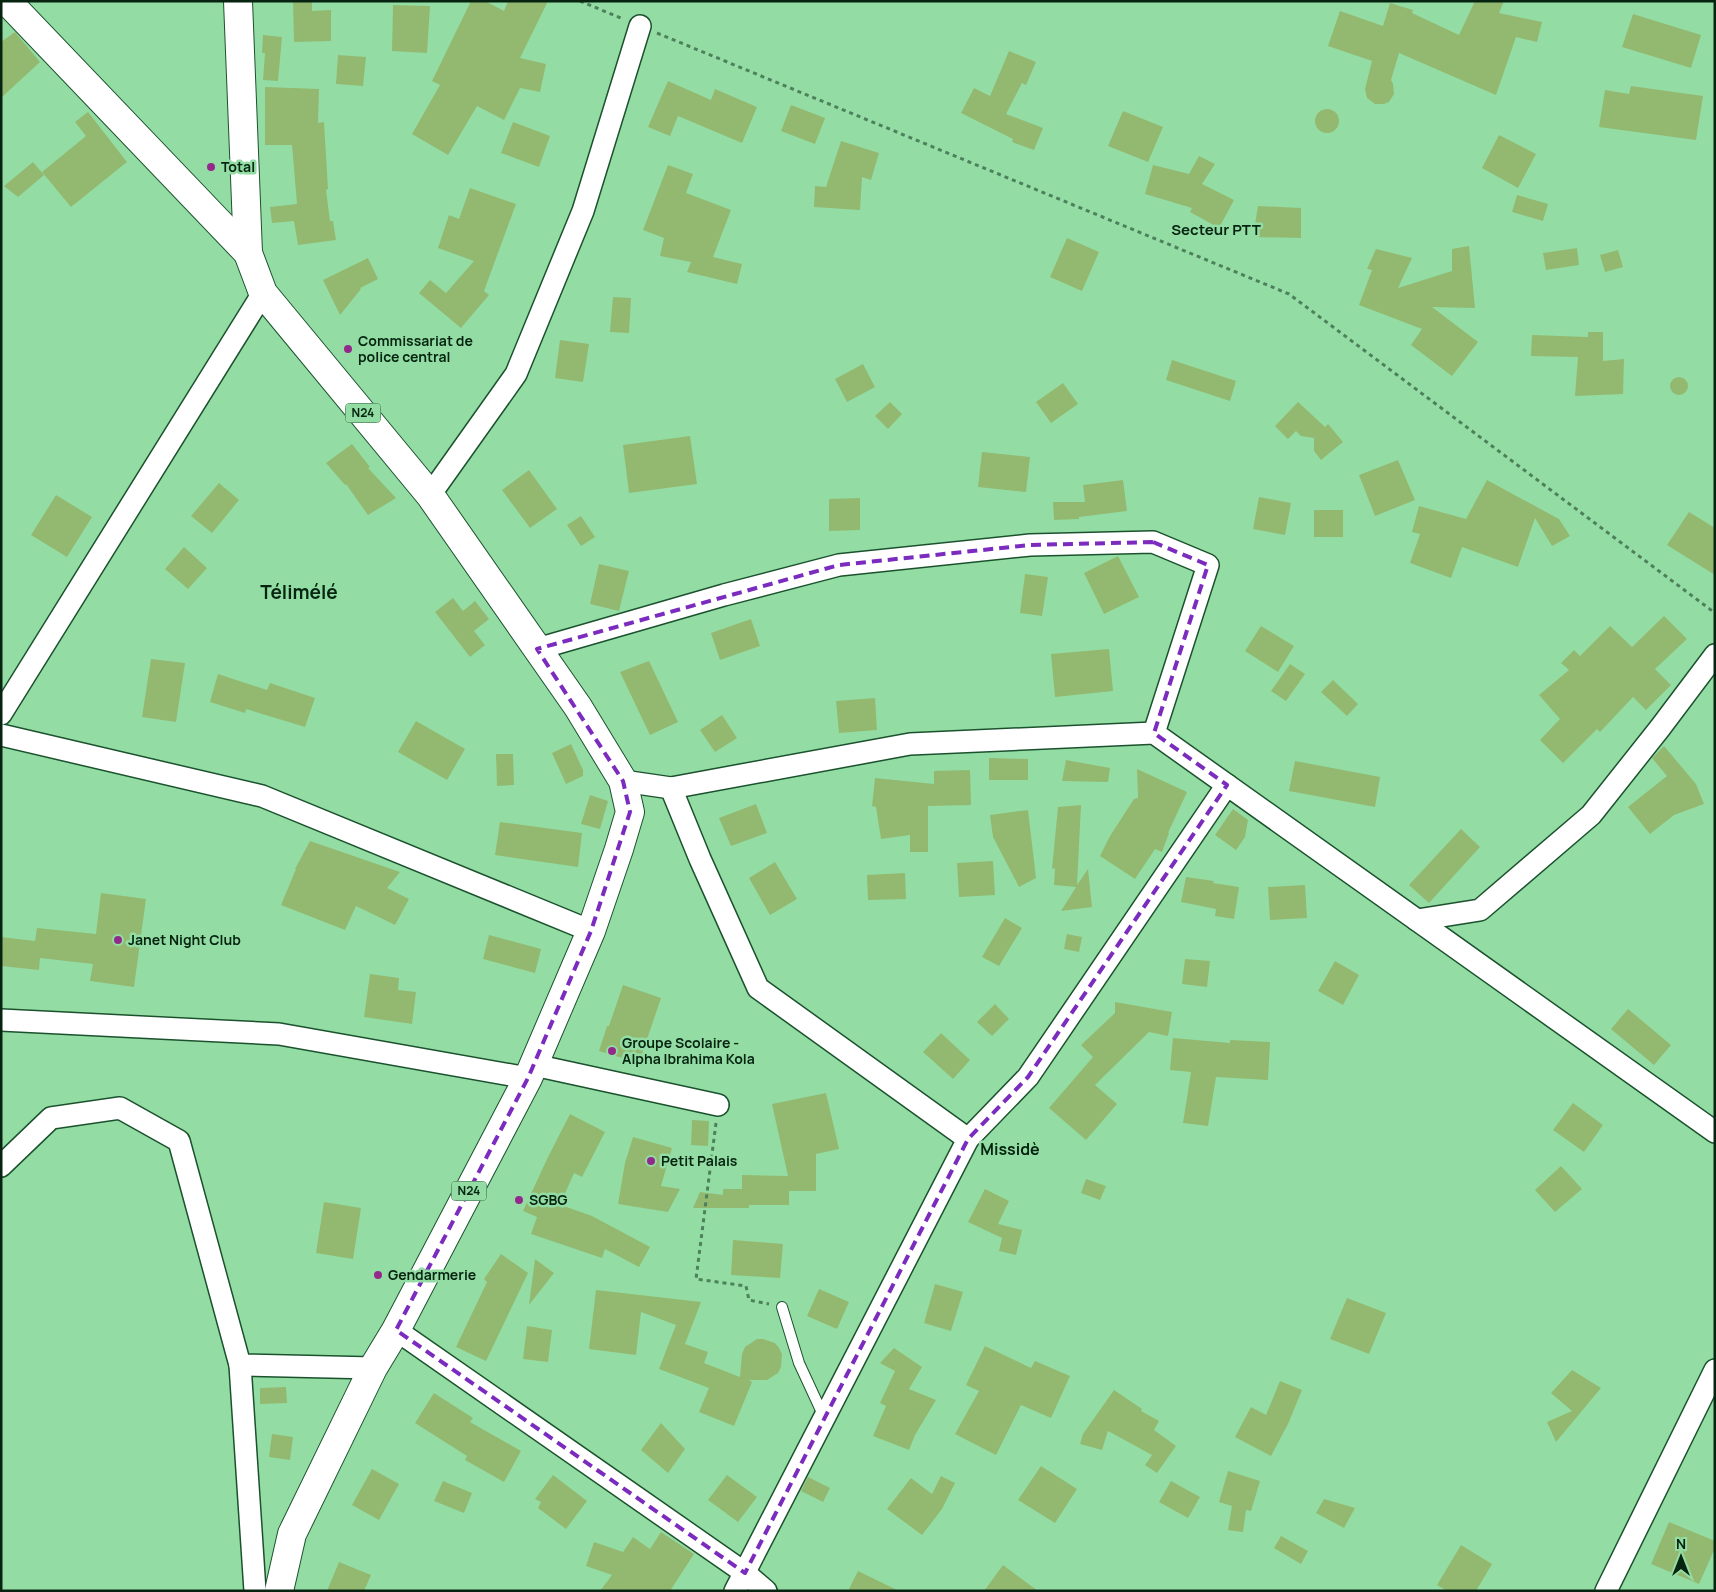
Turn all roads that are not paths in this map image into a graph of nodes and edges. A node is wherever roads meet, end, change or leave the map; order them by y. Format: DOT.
graph roads {
  1 [pos="7,1"];
  2 [pos="238,1"];
  3 [pos="640,26"];
  4 [pos="248,253"];
  5 [pos="263,293"];
  6 [pos="430,495"];
  7 [pos="537,649"];
  8 [pos="1715,655"];
  9 [pos="1,714"];
  10 [pos="1154,733"];
  11 [pos="1,735"];
  12 [pos="623,781"];
  13 [pos="1227,785"];
  14 [pos="672,788"];
  15 [pos="1417,920"];
  16 [pos="591,931"];
  17 [pos="1,1020"];
  18 [pos="531,1072"];
  19 [pos="718,1106"];
  20 [pos="1715,1132"];
  21 [pos="968,1139"];
  22 [pos="1,1166"];
  23 [pos="782,1307"];
  24 [pos="396,1330"];
  25 [pos="240,1365"];
  26 [pos="373,1368"];
  27 [pos="1715,1370"];
  28 [pos="824,1418"];
  29 [pos="740,1582"];
  30 [pos="255,1591"];
  31 [pos="279,1591"];
  32 [pos="766,1591"];
  33 [pos="1606,1591"];
  1 -- 4 [label="main road"];
  2 -- 4 [label="main road, N24"];
  3 -- 6 [label="street"];
  4 -- 5 [label="main road, N24"];
  5 -- 6 [label="main road, N24"];
  5 -- 9 [label="street"];
  6 -- 7 [label="main road, N24"];
  7 -- 10 [label="street"];
  7 -- 12 [label="main road, N24"];
  8 -- 15 [label="street"];
  10 -- 13 [label="street"];
  10 -- 14 [label="street"];
  11 -- 16 [label="street"];
  12 -- 14 [label="street"];
  12 -- 16 [label="main road, N24"];
  13 -- 15 [label="street"];
  13 -- 21 [label="street"];
  14 -- 21 [label="street"];
  15 -- 20 [label="street"];
  16 -- 18 [label="main road, N24"];
  17 -- 18 [label="street"];
  18 -- 19 [label="street"];
  18 -- 24 [label="main road, N24"];
  21 -- 28 [label="street"];
  22 -- 25 [label="street"];
  23 -- 28 [label="lane"];
  24 -- 26 [label="main road, N24"];
  24 -- 29 [label="street"];
  25 -- 26 [label="street"];
  25 -- 30 [label="street"];
  26 -- 31 [label="main road, N24"];
  27 -- 33 [label="street"];
  28 -- 29 [label="street"];
  29 -- 32 [label="street"];
}
